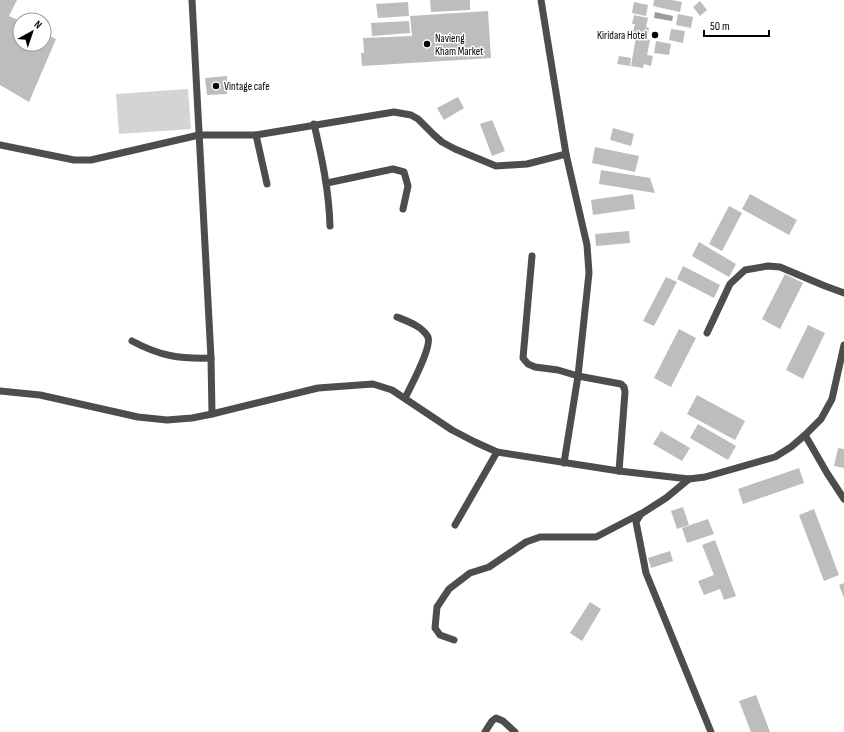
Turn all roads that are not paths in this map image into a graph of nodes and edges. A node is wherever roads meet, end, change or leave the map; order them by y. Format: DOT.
graph roads {
  1 [pos="192,0"];
  2 [pos="542,0"];
  3 [pos="314,124"];
  4 [pos="199,135"];
  5 [pos="256,135"];
  6 [pos="0,145"];
  7 [pos="566,154"];
  8 [pos="327,183"];
  9 [pos="267,184"];
  10 [pos="403,209"];
  11 [pos="330,226"];
  12 [pos="532,256"];
  13 [pos="844,293"];
  14 [pos="397,317"];
  15 [pos="707,333"];
  16 [pos="132,340"];
  17 [pos="844,344"];
  18 [pos="211,358"];
  19 [pos="578,376"];
  20 [pos="0,391"];
  21 [pos="405,398"];
  22 [pos="212,414"];
  23 [pos="805,435"];
  24 [pos="497,452"];
  25 [pos="564,463"];
  26 [pos="619,471"];
  27 [pos="689,479"];
  28 [pos="844,499"];
  29 [pos="641,514"];
  30 [pos="455,525"];
  31 [pos="454,640"];
  32 [pos="710,731"];
  33 [pos="484,732"];
  34 [pos="515,732"];
  1 -- 4 [label="street"];
  2 -- 7 [label="street"];
  3 -- 5 [label="street"];
  3 -- 7 [label="street"];
  3 -- 8 [label="street"];
  4 -- 5 [label="street"];
  4 -- 6 [label="street"];
  4 -- 18 [label="street"];
  5 -- 9 [label="street"];
  7 -- 19 [label="street"];
  8 -- 10 [label="street"];
  8 -- 11 [label="street"];
  12 -- 19 [label="street"];
  13 -- 15 [label="street"];
  14 -- 21 [label="street"];
  16 -- 18 [label="street"];
  17 -- 23 [label="street"];
  18 -- 22 [label="street"];
  19 -- 25 [label="street"];
  19 -- 26 [label="street"];
  20 -- 22 [label="street"];
  21 -- 22 [label="street"];
  21 -- 24 [label="street"];
  23 -- 27 [label="street"];
  23 -- 28 [label="street"];
  24 -- 25 [label="street"];
  24 -- 30 [label="street"];
  25 -- 26 [label="street"];
  26 -- 27 [label="street"];
  27 -- 29 [label="street"];
  29 -- 31 [label="street"];
  29 -- 32 [label="street"];
  33 -- 34 [label="street"];
}
